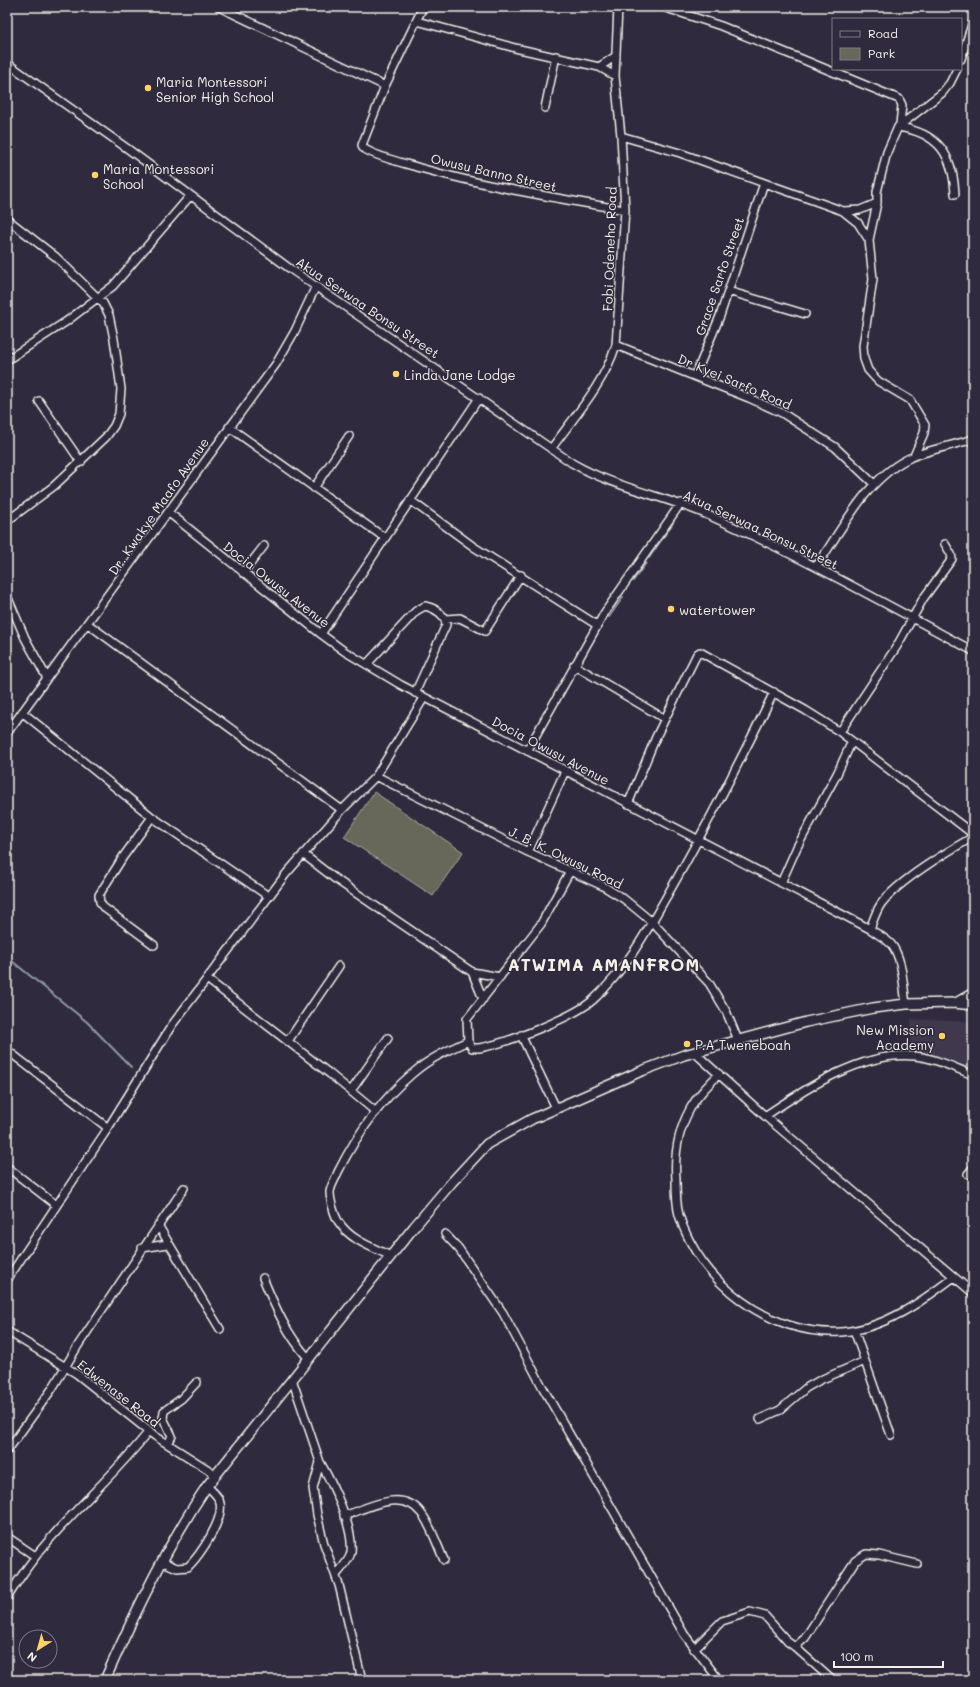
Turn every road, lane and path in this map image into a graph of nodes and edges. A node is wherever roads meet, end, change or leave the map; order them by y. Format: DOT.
graph roads {
  1 [pos="219,7"];
  2 [pos="423,7"];
  3 [pos="618,7"];
  4 [pos="663,7"];
  5 [pos="417,21"];
  6 [pos="973,21"];
  7 [pos="556,56"];
  8 [pos="616,56"];
  9 [pos="962,56"];
  10 [pos="7,63"];
  11 [pos="599,67"];
  12 [pos="956,70"];
  13 [pos="615,76"];
  14 [pos="385,86"];
  15 [pos="545,108"];
  16 [pos="899,126"];
  17 [pos="621,136"];
  18 [pos="764,183"];
  19 [pos="955,194"];
  20 [pos="190,196"];
  21 [pos="877,203"];
  22 [pos="625,210"];
  23 [pos="843,211"];
  24 [pos="7,219"];
  25 [pos="869,240"];
  26 [pos="316,286"];
  27 [pos="728,291"];
  28 [pos="99,298"];
  29 [pos="805,314"];
  30 [pos="616,345"];
  31 [pos="7,360"];
  32 [pos="695,376"];
  33 [pos="479,398"];
  34 [pos="39,402"];
  35 [pos="229,427"];
  36 [pos="349,436"];
  37 [pos="973,439"];
  38 [pos="551,449"];
  39 [pos="914,456"];
  40 [pos="81,462"];
  41 [pos="874,484"];
  42 [pos="314,488"];
  43 [pos="410,500"];
  44 [pos="681,503"];
  45 [pos="168,512"];
  46 [pos="7,521"];
  47 [pos="385,538"];
  48 [pos="945,544"];
  49 [pos="264,546"];
  50 [pos="816,567"];
  51 [pos="243,573"];
  52 [pos="520,575"];
  53 [pos="7,596"];
  54 [pos="913,618"];
  55 [pos="446,619"];
  56 [pos="88,624"];
  57 [pos="597,625"];
  58 [pos="321,634"];
  59 [pos="973,651"];
  60 [pos="367,664"];
  61 [pos="574,665"];
  62 [pos="47,678"];
  63 [pos="774,692"];
  64 [pos="415,693"];
  65 [pos="424,698"];
  66 [pos="22,712"];
  67 [pos="665,719"];
  68 [pos="840,732"];
  69 [pos="7,733"];
  70 [pos="852,741"];
  71 [pos="527,750"];
  72 [pos="565,771"];
  73 [pos="376,776"];
  74 [pos="628,804"];
  75 [pos="342,810"];
  76 [pos="152,817"];
  77 [pos="973,836"];
  78 [pos="699,840"];
  79 [pos="528,852"];
  80 [pos="303,854"];
  81 [pos="570,871"];
  82 [pos="781,883"];
  83 [pos="268,896"];
  84 [pos="652,922"];
  85 [pos="870,929"];
  86 [pos="154,945"];
  87 [pos="339,966"];
  88 [pos="472,972"];
  89 [pos="500,977"];
  90 [pos="207,979"];
  91 [pos="973,992"];
  92 [pos="483,999"];
  93 [pos="954,1003"];
  94 [pos="906,1004"];
  95 [pos="973,1005"];
  96 [pos="521,1035"];
  97 [pos="388,1038"];
  98 [pos="738,1040"];
  99 [pos="288,1041"];
  100 [pos="468,1041"];
  101 [pos="7,1050"];
  102 [pos="694,1052"];
  103 [pos="719,1074"];
  104 [pos="973,1075"];
  105 [pos="351,1091"];
  106 [pos="556,1108"];
  107 [pos="376,1112"];
  108 [pos="765,1116"];
  109 [pos="108,1128"];
  110 [pos="7,1167"];
  111 [pos="973,1168"];
  112 [pos="968,1174"];
  113 [pos="184,1188"];
  114 [pos="56,1205"];
  115 [pos="158,1225"];
  116 [pos="445,1234"];
  117 [pos="168,1244"];
  118 [pos="142,1248"];
  119 [pos="391,1256"];
  120 [pos="954,1277"];
  121 [pos="263,1278"];
  122 [pos="7,1280"];
  123 [pos="973,1293"];
  124 [pos="220,1329"];
  125 [pos="854,1330"];
  126 [pos="7,1331"];
  127 [pos="308,1359"];
  128 [pos="865,1361"];
  129 [pos="65,1366"];
  130 [pos="292,1379"];
  131 [pos="197,1382"];
  132 [pos="760,1419"];
  133 [pos="149,1431"];
  134 [pos="891,1435"];
  135 [pos="168,1444"];
  136 [pos="7,1451"];
  137 [pos="320,1462"];
  138 [pos="215,1474"];
  139 [pos="207,1486"];
  140 [pos="344,1516"];
  141 [pos="7,1537"];
  142 [pos="35,1556"];
  143 [pos="444,1560"];
  144 [pos="163,1562"];
  145 [pos="918,1564"];
  146 [pos="336,1575"];
  147 [pos="7,1598"];
  148 [pos="795,1647"];
  149 [pos="694,1649"];
  150 [pos="105,1680"];
  151 [pos="362,1680"];
  152 [pos="719,1680"];
  153 [pos="832,1680"];
  1 -- 14 [label="street"];
  2 -- 5 [label="street"];
  3 -- 8 [label="street, Fobi Odeneho Road"];
  4 -- 16 [label="street"];
  5 -- 7 [label="street"];
  5 -- 14 [label="street"];
  6 -- 9 [label="street"];
  7 -- 11 [label="street"];
  7 -- 15 [label="street"];
  8 -- 11 [label="street"];
  8 -- 13 [label="street, Fobi Odeneho Road"];
  10 -- 20 [label="street, Akua Serwaa Bonsu Street"];
  11 -- 13 [label="street"];
  12 -- 16 [label="street"];
  13 -- 17 [label="street, Fobi Odeneho Road"];
  14 -- 22 [label="street, Owusu Banno Street"];
  16 -- 19 [label="street"];
  16 -- 21 [label="street"];
  17 -- 18 [label="street"];
  17 -- 22 [label="street, Fobi Odeneho Road"];
  18 -- 23 [label="street"];
  18 -- 27 [label="street, Grace Sarfo Street"];
  20 -- 26 [label="street, Akua Serwaa Bonsu Street"];
  20 -- 28 [label="street"];
  21 -- 23 [label="street"];
  21 -- 25 [label="street"];
  22 -- 30 [label="street, Fobi Odeneho Road"];
  23 -- 25 [label="street"];
  24 -- 28 [label="street"];
  25 -- 39 [label="street"];
  26 -- 33 [label="street, Akua Serwaa Bonsu Street"];
  26 -- 35 [label="street, Dr. Kwakye Maafo Avenue"];
  27 -- 29 [label="street"];
  27 -- 32 [label="street, Grace Sarfo Street"];
  28 -- 31 [label="street"];
  28 -- 40 [label="street"];
  30 -- 32 [label="street, Dr Kyei Sarfo Road"];
  30 -- 38 [label="street, Fobi Odeneho Road"];
  32 -- 41 [label="street, Dr Kyei Sarfo Road"];
  33 -- 38 [label="street, Akua Serwaa Bonsu Street"];
  33 -- 43 [label="street"];
  34 -- 40 [label="street"];
  35 -- 42 [label="street"];
  35 -- 45 [label="street, Dr. Kwakye Maafo Avenue"];
  36 -- 42 [label="street"];
  37 -- 39 [label="street"];
  38 -- 44 [label="street, Akua Serwaa Bonsu Street"];
  39 -- 41 [label="street"];
  40 -- 46 [label="street"];
  41 -- 50 [label="street"];
  42 -- 47 [label="street"];
  43 -- 47 [label="street"];
  43 -- 52 [label="street"];
  44 -- 50 [label="street, Akua Serwaa Bonsu Street"];
  44 -- 57 [label="street"];
  45 -- 51 [label="street, Docia Owusu Avenue"];
  45 -- 56 [label="street, Dr. Kwakye Maafo Avenue"];
  47 -- 58 [label="street"];
  48 -- 54 [label="street"];
  49 -- 51 [label="street"];
  50 -- 54 [label="street, Akua Serwaa Bonsu Street"];
  51 -- 58 [label="street, Docia Owusu Avenue"];
  52 -- 55 [label="street"];
  52 -- 57 [label="street"];
  53 -- 62 [label="street"];
  54 -- 59 [label="street, Akua Serwaa Bonsu Street"];
  54 -- 68 [label="street"];
  55 -- 60 [label="street"];
  55 -- 64 [label="street"];
  56 -- 62 [label="street, Dr. Kwakye Maafo Avenue"];
  56 -- 75 [label="street"];
  57 -- 61 [label="street"];
  58 -- 60 [label="street, Docia Owusu Avenue"];
  60 -- 64 [label="street, Docia Owusu Avenue"];
  61 -- 67 [label="street"];
  61 -- 71 [label="street"];
  62 -- 66 [label="street, Dr. Kwakye Maafo Avenue"];
  63 -- 67 [label="street"];
  63 -- 68 [label="street"];
  63 -- 78 [label="street"];
  64 -- 65 [label="street, Docia Owusu Avenue"];
  65 -- 71 [label="street, Docia Owusu Avenue"];
  65 -- 73 [label="street"];
  66 -- 69 [label="street, Dr. Kwakye Maafo Avenue"];
  66 -- 76 [label="street"];
  67 -- 74 [label="street"];
  68 -- 70 [label="street"];
  70 -- 77 [label="street"];
  70 -- 82 [label="street"];
  71 -- 72 [label="street, Docia Owusu Avenue"];
  72 -- 74 [label="street, Docia Owusu Avenue"];
  72 -- 79 [label="street"];
  73 -- 75 [label="street"];
  73 -- 79 [label="street, J. B. K. Owusu Road"];
  74 -- 78 [label="street, Docia Owusu Avenue"];
  75 -- 80 [label="street"];
  76 -- 83 [label="street"];
  76 -- 86 [label="street"];
  77 -- 85 [label="street"];
  78 -- 82 [label="street, Docia Owusu Avenue"];
  78 -- 84 [label="street"];
  79 -- 81 [label="street, J. B. K. Owusu Road"];
  80 -- 83 [label="street"];
  80 -- 88 [label="street"];
  81 -- 84 [label="street, J. B. K. Owusu Road"];
  81 -- 89 [label="street"];
  82 -- 85 [label="street, Docia Owusu Avenue"];
  83 -- 90 [label="street"];
  84 -- 96 [label="street"];
  84 -- 98 [label="street, J. B. K. Owusu Road"];
  85 -- 94 [label="street, Docia Owusu Avenue"];
  87 -- 99 [label="street"];
  88 -- 89 [label="street"];
  88 -- 92 [label="street"];
  89 -- 92 [label="street"];
  90 -- 99 [label="street"];
  90 -- 109 [label="street"];
  91 -- 93 [label="street"];
  92 -- 100 [label="street"];
  93 -- 94 [label="street"];
  93 -- 95 [label="street"];
  94 -- 98 [label="street"];
  96 -- 100 [label="street"];
  96 -- 106 [label="street"];
  97 -- 105 [label="street"];
  98 -- 102 [label="street"];
  99 -- 105 [label="street"];
  100 -- 107 [label="street"];
  101 -- 109 [label="street"];
  102 -- 103 [label="street"];
  102 -- 106 [label="street"];
  103 -- 108 [label="street"];
  103 -- 125 [label="street"];
  104 -- 108 [label="street"];
  105 -- 107 [label="street"];
  106 -- 119 [label="street"];
  107 -- 119 [label="street"];
  108 -- 120 [label="street"];
  109 -- 114 [label="street"];
  110 -- 114 [label="street"];
  111 -- 112 [label="street"];
  113 -- 115 [label="street"];
  114 -- 122 [label="street"];
  115 -- 117 [label="street"];
  115 -- 118 [label="street"];
  116 -- 149 [label="street"];
  117 -- 118 [label="street"];
  117 -- 124 [label="street"];
  118 -- 129 [label="street"];
  119 -- 127 [label="street"];
  120 -- 123 [label="street"];
  120 -- 125 [label="street"];
  121 -- 127 [label="street"];
  125 -- 128 [label="street"];
  126 -- 129 [label="street, Edwenase Road"];
  127 -- 130 [label="street"];
  128 -- 132 [label="street"];
  128 -- 134 [label="street"];
  129 -- 133 [label="street, Edwenase Road"];
  129 -- 136 [label="street"];
  130 -- 137 [label="street"];
  130 -- 138 [label="street"];
  131 -- 135 [label="street"];
  133 -- 135 [label="street, Edwenase Road"];
  133 -- 142 [label="street"];
  135 -- 138 [label="street, Edwenase Road"];
  137 -- 140 [label="street"];
  137 -- 146 [label="street"];
  138 -- 139 [label="street"];
  139 -- 144 [label="street"];
  139 -- 144 [label="street"];
  140 -- 143 [label="street"];
  140 -- 146 [label="street"];
  141 -- 142 [label="street"];
  142 -- 147 [label="street"];
  144 -- 150 [label="street"];
  145 -- 148 [label="street"];
  146 -- 151 [label="street"];
  148 -- 149 [label="street"];
  148 -- 153 [label="street"];
  149 -- 152 [label="street"];
}
